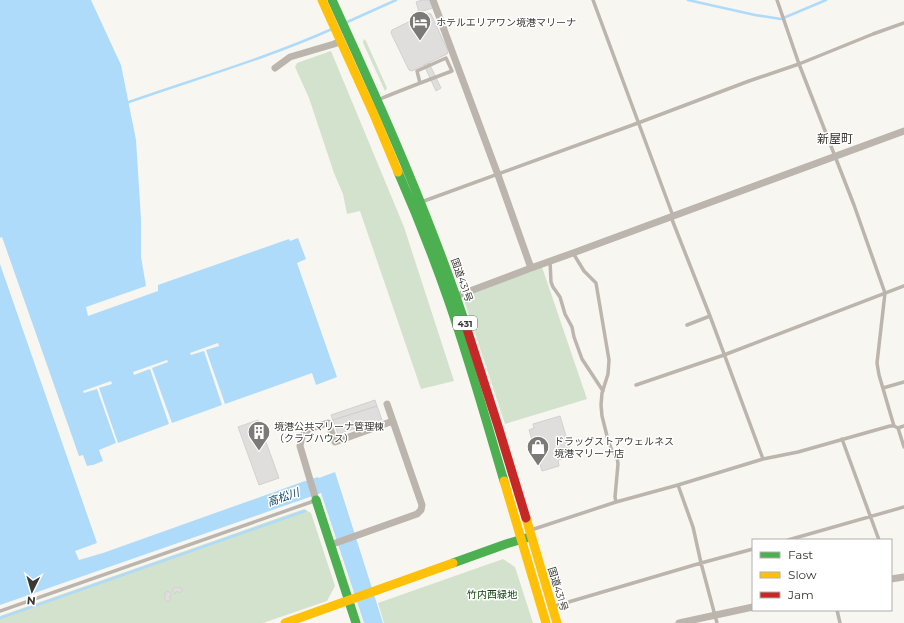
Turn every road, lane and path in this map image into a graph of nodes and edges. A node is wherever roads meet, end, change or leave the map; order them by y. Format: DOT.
graph roads {
  1 [pos="322,0"];
  2 [pos="332,0"];
  3 [pos="433,0"];
  4 [pos="593,0"];
  5 [pos="777,0"];
  6 [pos="335,16"];
  7 [pos="904,23"];
  8 [pos="342,36"];
  9 [pos="799,64"];
  10 [pos="274,68"];
  11 [pos="420,83"];
  12 [pos="378,100"];
  13 [pos="638,123"];
  14 [pos="904,131"];
  15 [pos="835,157"];
  16 [pos="498,175"];
  17 [pos="421,202"];
  18 [pos="672,216"];
  19 [pos="573,253"];
  20 [pos="550,261"];
  21 [pos="531,268"];
  22 [pos="904,286"];
  23 [pos="885,293"];
  24 [pos="452,297"];
  25 [pos="710,316"];
  26 [pos="687,325"];
  27 [pos="724,355"];
  28 [pos="904,382"];
  29 [pos="636,385"];
  30 [pos="883,388"];
  31 [pos="603,391"];
  32 [pos="387,404"];
  33 [pos="393,421"];
  34 [pos="904,426"];
  35 [pos="896,427"];
  36 [pos="842,439"];
  37 [pos="904,447"];
  38 [pos="763,459"];
  39 [pos="678,485"];
  40 [pos="316,498"];
  41 [pos="616,502"];
  42 [pos="904,507"];
  43 [pos="871,516"];
  44 [pos="530,534"];
  45 [pos="520,537"];
  46 [pos="791,539"];
  47 [pos="879,539"];
  48 [pos="334,544"];
  49 [pos="752,549"];
  50 [pos="701,562"];
  51 [pos="904,577"];
  52 [pos="892,578"];
  53 [pos="352,599"];
  54 [pos="552,606"];
  55 [pos="752,606"];
  56 [pos="0,611"];
  57 [pos="837,611"];
  58 [pos="715,615"];
  59 [pos="285,623"];
  60 [pos="356,623"];
  61 [pos="546,623"];
  62 [pos="557,623"];
  63 [pos="679,623"];
  64 [pos="717,623"];
  65 [pos="840,623"];
  1 -- 6 [label="main road, 国道431号 / 431"];
  2 -- 6 [label="main road, 国道431号 / 431"];
  3 -- 16 [label="street"];
  4 -- 13 [label="lane"];
  5 -- 9 [label="lane"];
  6 -- 8 [label="main road, 国道431号 / 431"];
  7 -- 9 [label="lane"];
  8 -- 10 [label="street"];
  8 -- 12 [label="main road, 国道431号 / 431"];
  8 -- 24 [label="main road, 国道431号 / 431"];
  9 -- 13 [label="lane"];
  9 -- 15 [label="lane"];
  11 -- 11 [label="lane"];
  11 -- 12 [label="lane"];
  12 -- 17 [label="main road, 国道431号 / 431"];
  13 -- 16 [label="lane"];
  13 -- 18 [label="lane"];
  14 -- 15 [label="street"];
  15 -- 18 [label="street"];
  15 -- 23 [label="lane"];
  16 -- 17 [label="lane"];
  16 -- 21 [label="street"];
  17 -- 24 [label="main road, 国道431号 / 431"];
  18 -- 19 [label="street"];
  18 -- 25 [label="lane"];
  19 -- 20 [label="street"];
  19 -- 31 [label="lane"];
  20 -- 21 [label="street"];
  20 -- 31 [label="lane"];
  21 -- 24 [label="street"];
  22 -- 23 [label="lane"];
  23 -- 27 [label="lane"];
  23 -- 30 [label="lane"];
  24 -- 44 [label="main road, 国道431号 / 431"];
  24 -- 45 [label="main road, 国道431号 / 431"];
  25 -- 26 [label="lane"];
  25 -- 27 [label="lane"];
  27 -- 29 [label="lane"];
  27 -- 38 [label="lane"];
  28 -- 30 [label="lane"];
  30 -- 35 [label="lane"];
  31 -- 41 [label="lane"];
  32 -- 33 [label="street"];
  33 -- 40 [label="street"];
  33 -- 48 [label="street"];
  34 -- 35 [label="lane"];
  35 -- 36 [label="lane"];
  35 -- 37 [label="lane"];
  36 -- 38 [label="lane"];
  36 -- 43 [label="lane"];
  38 -- 39 [label="lane"];
  39 -- 41 [label="lane"];
  39 -- 50 [label="lane"];
  40 -- 48 [label="main road"];
  40 -- 56 [label="lane"];
  41 -- 44 [label="lane"];
  42 -- 43 [label="lane"];
  43 -- 46 [label="lane"];
  43 -- 47 [label="lane"];
  44 -- 45 [label="main road"];
  44 -- 54 [label="main road, 国道431号 / 431"];
  45 -- 53 [label="main road"];
  45 -- 61 [label="main road, 国道431号 / 431"];
  48 -- 53 [label="main road"];
  49 -- 50 [label="lane"];
  50 -- 54 [label="lane"];
  50 -- 58 [label="lane"];
  51 -- 52 [label="street"];
  53 -- 59 [label="main road"];
  53 -- 60 [label="main road"];
  54 -- 62 [label="main road, 国道431号 / 431"];
  55 -- 58 [label="street"];
  57 -- 65 [label="lane"];
  58 -- 63 [label="street"];
  58 -- 64 [label="lane"];
}
